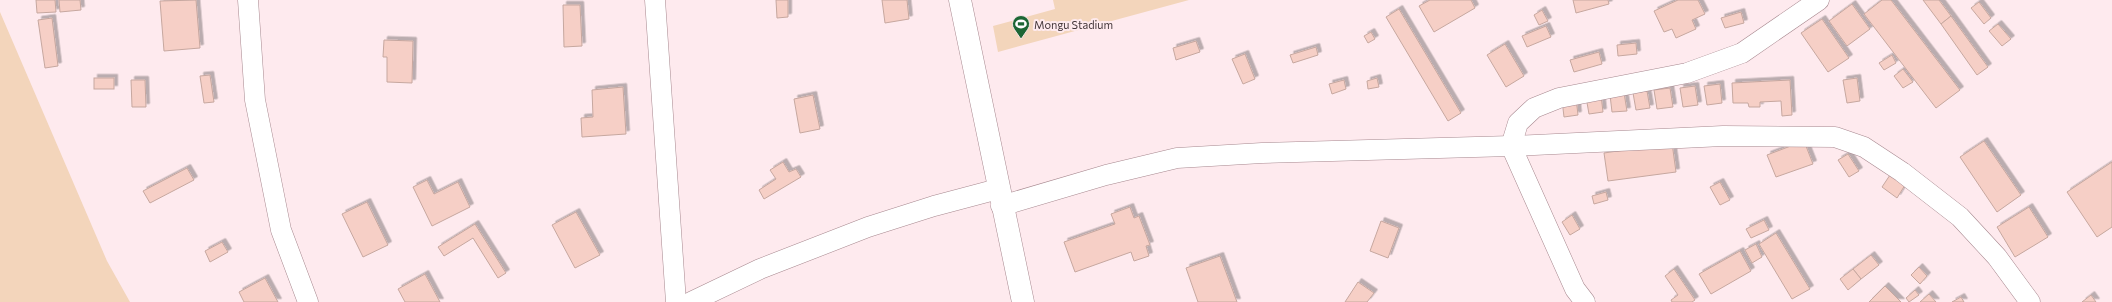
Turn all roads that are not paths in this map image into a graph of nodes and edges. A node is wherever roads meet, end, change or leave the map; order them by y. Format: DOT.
graph roads {
  1 [pos="248,0"];
  2 [pos="654,0"];
  3 [pos="960,0"];
  4 [pos="1819,0"];
  5 [pos="1511,146"];
  6 [pos="1000,197"];
  7 [pos="308,302"];
  8 [pos="676,302"];
  9 [pos="691,302"];
  10 [pos="1023,302"];
  11 [pos="1585,302"];
  12 [pos="2030,302"];
  1 -- 7 [label="street"];
  2 -- 8 [label="street"];
  3 -- 6 [label="street"];
  4 -- 5 [label="street"];
  5 -- 6 [label="street"];
  5 -- 11 [label="street"];
  5 -- 12 [label="street"];
  6 -- 9 [label="street"];
  6 -- 10 [label="street"];
}
